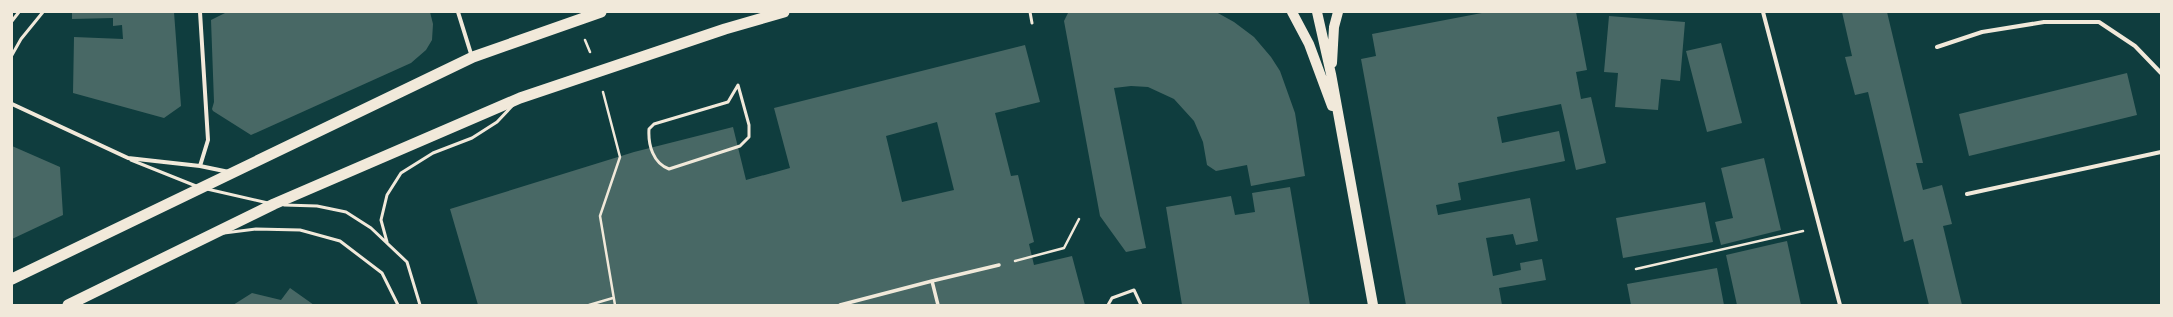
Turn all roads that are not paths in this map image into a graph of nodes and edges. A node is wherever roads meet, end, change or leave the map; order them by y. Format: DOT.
graph roads {
  1 [pos="19,12"];
  2 [pos="43,12"];
  3 [pos="200,12"];
  4 [pos="458,12"];
  5 [pos="601,12"];
  6 [pos="784,12"];
  7 [pos="1030,12"];
  8 [pos="1292,12"];
  9 [pos="1317,12"];
  10 [pos="1338,12"];
  11 [pos="1763,12"];
  12 [pos="12,21"];
  13 [pos="1032,23"];
  14 [pos="1937,47"];
  15 [pos="12,55"];
  16 [pos="472,57"];
  17 [pos="2161,73"];
  18 [pos="1331,74"];
  19 [pos="738,84"];
  20 [pos="520,98"];
  21 [pos="12,104"];
  22 [pos="1341,130"];
  23 [pos="2161,152"];
  24 [pos="128,158"];
  25 [pos="200,166"];
  26 [pos="234,172"];
  27 [pos="201,188"];
  28 [pos="1968,194"];
  29 [pos="274,204"];
  30 [pos="211,235"];
  31 [pos="388,244"];
  32 [pos="999,265"];
  33 [pos="12,279"];
  34 [pos="932,281"];
  35 [pos="68,305"];
  36 [pos="398,305"];
  37 [pos="420,305"];
  38 [pos="840,305"];
  39 [pos="938,305"];
  40 [pos="1108,305"];
  41 [pos="1141,305"];
  42 [pos="1373,305"];
  43 [pos="1840,305"];
  1 -- 12 [label="lane"];
  2 -- 15 [label="lane"];
  3 -- 25 [label="street"];
  4 -- 16 [label="street"];
  5 -- 16 [label="highway"];
  6 -- 20 [label="highway"];
  7 -- 13 [label="lane"];
  8 -- 22 [label="main road"];
  9 -- 18 [label="main road"];
  10 -- 18 [label="main road"];
  11 -- 43 [label="street"];
  14 -- 17 [label="street"];
  16 -- 26 [label="highway"];
  18 -- 22 [label="main road"];
  19 -- 19 [label="lane"];
  20 -- 29 [label="highway"];
  20 -- 31 [label="lane"];
  21 -- 24 [label="street"];
  22 -- 42 [label="main road"];
  23 -- 28 [label="street"];
  24 -- 25 [label="street"];
  24 -- 27 [label="lane"];
  25 -- 26 [label="street"];
  26 -- 27 [label="highway"];
  27 -- 29 [label="lane"];
  27 -- 33 [label="highway"];
  29 -- 30 [label="highway"];
  29 -- 31 [label="lane"];
  30 -- 35 [label="highway"];
  30 -- 36 [label="lane"];
  31 -- 37 [label="lane"];
  32 -- 34 [label="street"];
  34 -- 38 [label="street"];
  34 -- 39 [label="street"];
  40 -- 41 [label="lane"];
}
